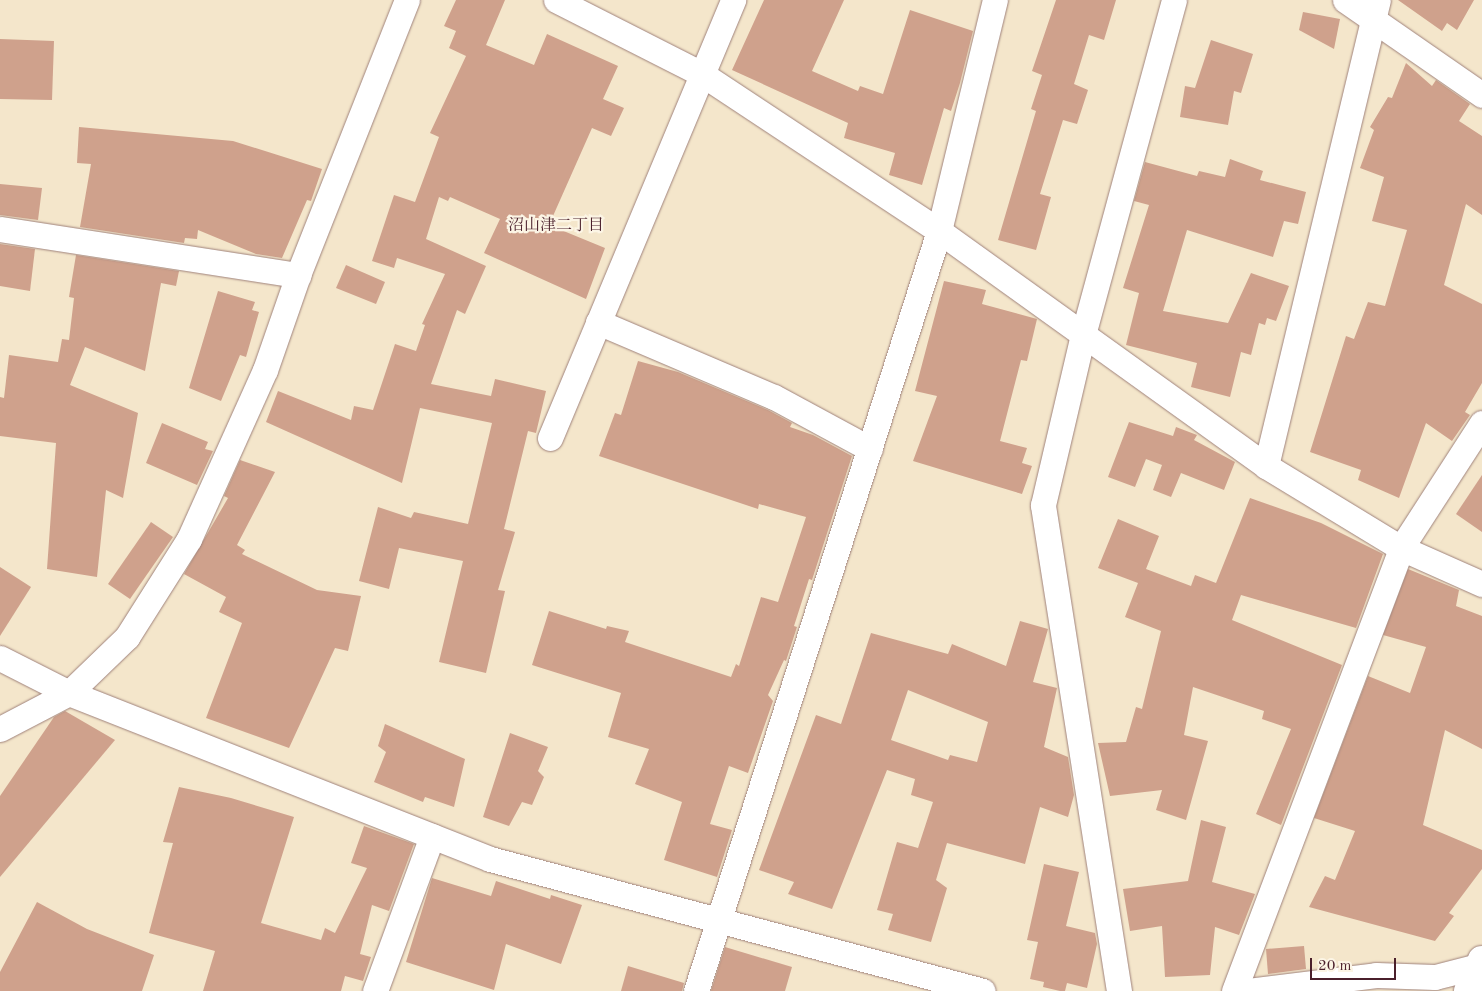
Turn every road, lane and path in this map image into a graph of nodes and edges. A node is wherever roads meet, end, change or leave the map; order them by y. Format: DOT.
graph roads {
  1 [pos="408,0"];
  2 [pos="556,0"];
  3 [pos="733,0"];
  4 [pos="995,0"];
  5 [pos="1174,0"];
  6 [pos="1345,0"];
  7 [pos="1375,10"];
  8 [pos="702,74"];
  9 [pos="1482,95"];
  10 [pos="0,229"];
  11 [pos="939,231"];
  12 [pos="298,275"];
  13 [pos="598,322"];
  14 [pos="1083,335"];
  15 [pos="1482,423"];
  16 [pos="550,438"];
  17 [pos="870,450"];
  18 [pos="1266,466"];
  19 [pos="1401,548"];
  20 [pos="1482,584"];
  21 [pos="0,658"];
  22 [pos="69,693"];
  23 [pos="0,729"];
  24 [pos="432,836"];
  25 [pos="720,918"];
  26 [pos="1481,963"];
  27 [pos="375,991"];
  28 [pos="696,991"];
  29 [pos="983,991"];
  30 [pos="1119,991"];
  31 [pos="1234,991"];
  32 [pos="1248,991"];
  33 [pos="1453,991"];
  34 [pos="1468,991"];
  1 -- 12 [label="street"];
  2 -- 8 [label="street"];
  3 -- 8 [label="street"];
  4 -- 11 [label="street"];
  5 -- 14 [label="street"];
  6 -- 7 [label="street"];
  7 -- 9 [label="street"];
  7 -- 18 [label="street"];
  8 -- 11 [label="street"];
  8 -- 13 [label="street"];
  10 -- 12 [label="street"];
  11 -- 14 [label="street"];
  11 -- 17 [label="street"];
  12 -- 22 [label="street"];
  13 -- 16 [label="street"];
  13 -- 17 [label="street"];
  14 -- 18 [label="street"];
  14 -- 30 [label="street"];
  15 -- 19 [label="street"];
  17 -- 25 [label="street"];
  18 -- 19 [label="street"];
  19 -- 20 [label="street"];
  19 -- 31 [label="street"];
  21 -- 22 [label="street"];
  22 -- 23 [label="street"];
  22 -- 24 [label="street"];
  24 -- 25 [label="street"];
  24 -- 27 [label="street"];
  25 -- 28 [label="street"];
  25 -- 29 [label="street"];
  26 -- 32 [label="street"];
  26 -- 33 [label="street"];
  26 -- 34 [label="main road"];
}
